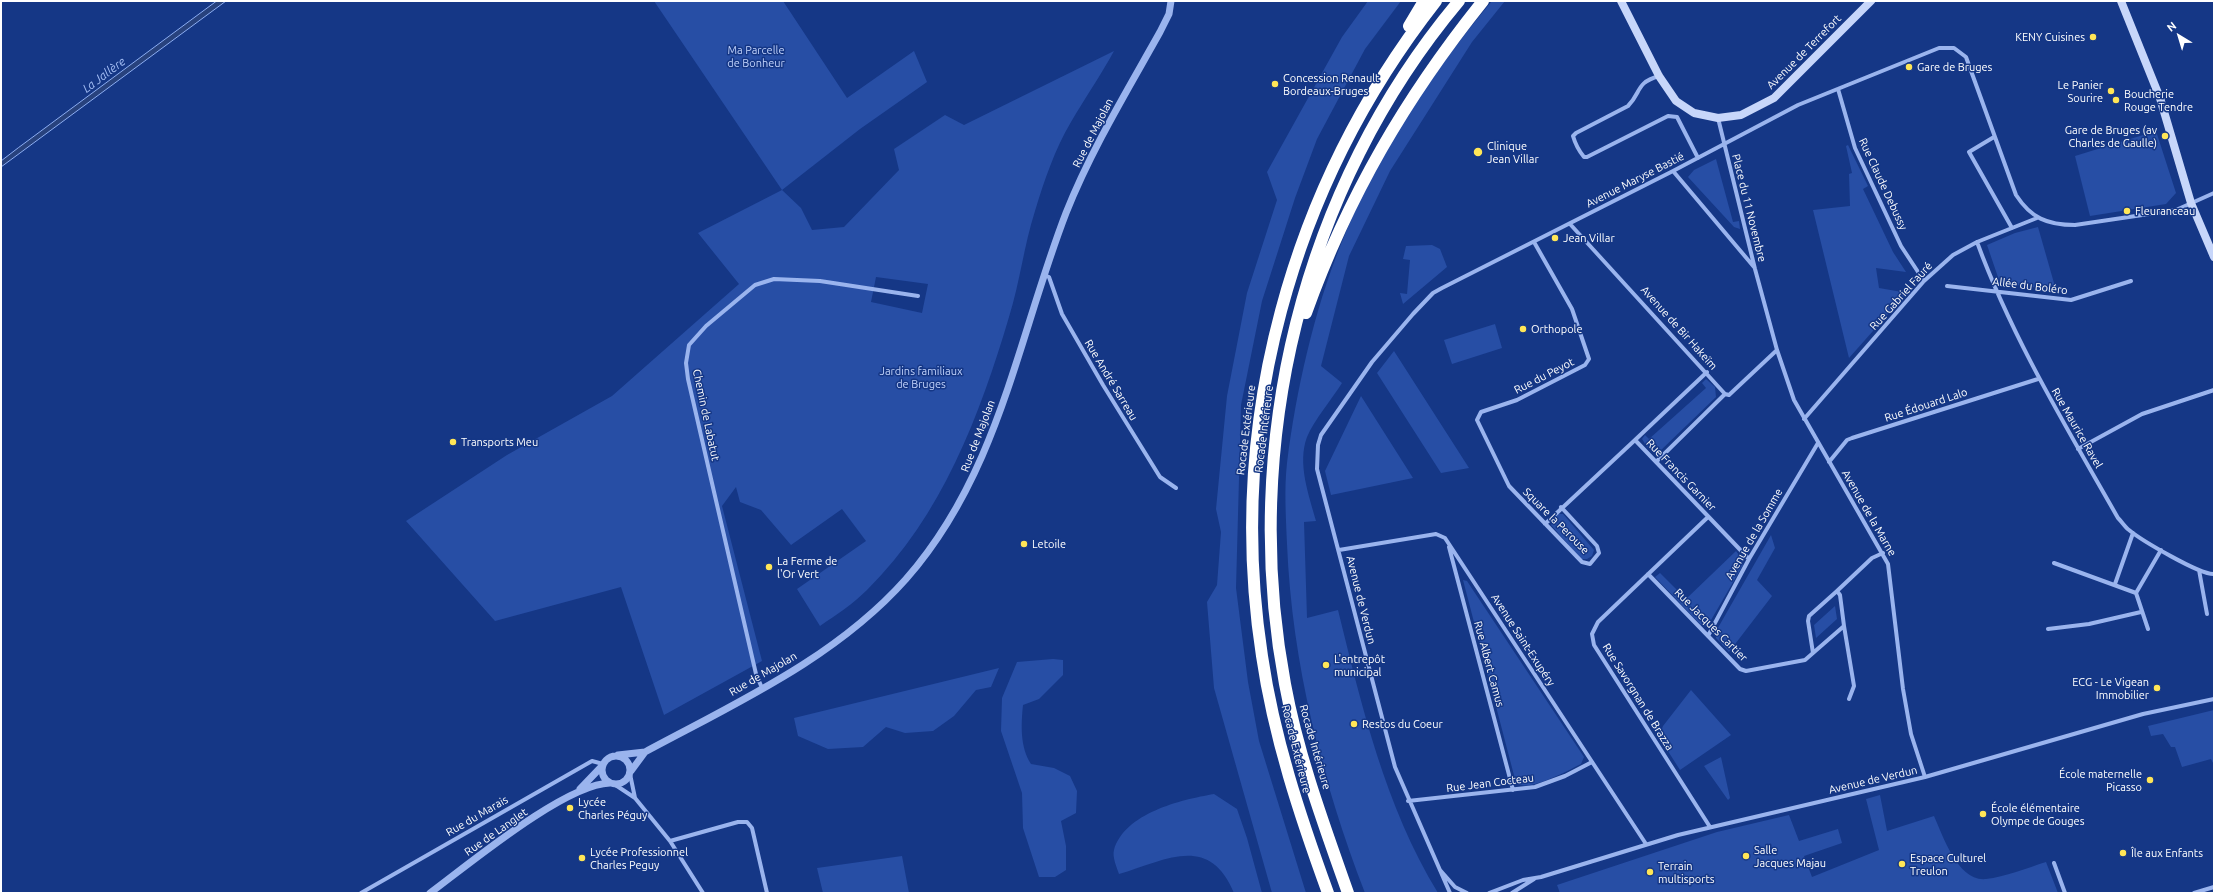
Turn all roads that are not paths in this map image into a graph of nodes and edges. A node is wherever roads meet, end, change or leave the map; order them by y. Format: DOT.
graph roads {
  1 [pos="1171,1"];
  2 [pos="1424,1"];
  3 [pos="1436,1"];
  4 [pos="1459,1"];
  5 [pos="1484,1"];
  6 [pos="1621,1"];
  7 [pos="1870,1"];
  8 [pos="2121,1"];
  9 [pos="1659,76"];
  10 [pos="1375,89"];
  11 [pos="1838,89"];
  12 [pos="1718,118"];
  13 [pos="1994,136"];
  14 [pos="1724,145"];
  15 [pos="1698,158"];
  16 [pos="1673,171"];
  17 [pos="2214,193"];
  18 [pos="2191,203"];
  19 [pos="2037,218"];
  20 [pos="1570,224"];
  21 [pos="2012,228"];
  22 [pos="1534,242"];
  23 [pos="1977,242"];
  24 [pos="2214,257"];
  25 [pos="1755,269"];
  26 [pos="1044,275"];
  27 [pos="1924,281"];
  28 [pos="2131,281"];
  29 [pos="1948,286"];
  30 [pos="1995,292"];
  31 [pos="918,296"];
  32 [pos="1777,350"];
  33 [pos="1286,367"];
  34 [pos="1707,372"];
  35 [pos="2038,379"];
  36 [pos="2214,390"];
  37 [pos="1725,394"];
  38 [pos="1804,419"];
  39 [pos="1635,440"];
  40 [pos="1818,443"];
  41 [pos="2078,449"];
  42 [pos="1656,462"];
  43 [pos="1829,462"];
  44 [pos="1317,469"];
  45 [pos="1509,486"];
  46 [pos="1176,488"];
  47 [pos="1562,507"];
  48 [pos="1708,517"];
  49 [pos="1545,524"];
  50 [pos="2133,533"];
  51 [pos="1448,542"];
  52 [pos="1339,550"];
  53 [pos="2161,550"];
  54 [pos="1883,553"];
  55 [pos="1749,559"];
  56 [pos="2054,563"];
  57 [pos="2199,570"];
  58 [pos="1648,574"];
  59 [pos="2214,574"];
  60 [pos="2115,584"];
  61 [pos="1837,591"];
  62 [pos="2136,593"];
  63 [pos="2141,612"];
  64 [pos="2207,614"];
  65 [pos="1844,626"];
  66 [pos="2048,629"];
  67 [pos="2148,629"];
  68 [pos="1708,636"];
  69 [pos="1813,653"];
  70 [pos="762,688"];
  71 [pos="1850,699"];
  72 [pos="2214,699"];
  73 [pos="645,752"];
  74 [pos="618,755"];
  75 [pos="1592,762"];
  76 [pos="603,764"];
  77 [pos="630,772"];
  78 [pos="1925,777"];
  79 [pos="612,783"];
  80 [pos="1513,790"];
  81 [pos="577,792"];
  82 [pos="635,798"];
  83 [pos="1408,802"];
  84 [pos="1710,827"];
  85 [pos="670,841"];
  86 [pos="1646,844"];
  87 [pos="2054,863"];
  88 [pos="1439,868"];
  89 [pos="1536,878"];
  90 [pos="2214,887"];
  91 [pos="361,893"];
  92 [pos="430,893"];
  93 [pos="703,893"];
  94 [pos="767,893"];
  95 [pos="1328,893"];
  96 [pos="1348,893"];
  97 [pos="1450,893"];
  98 [pos="1467,893"];
  99 [pos="1489,893"];
  100 [pos="1512,893"];
  101 [pos="2065,893"];
  102 [pos="2194,893"];
  1 -- 26 [label="street, Rue de Majolan"];
  2 -- 10 [label="highway"];
  3 -- 10 [label="highway, Rocade Extérieure"];
  4 -- 33 [label="highway, Rocade Intérieure"];
  5 -- 33 [label="highway"];
  6 -- 9 [label="main road, Avenue de Terrefort"];
  7 -- 12 [label="main road, Avenue de Terrefort"];
  8 -- 18 [label="main road"];
  9 -- 12 [label="main road, Avenue de Terrefort"];
  9 -- 15 [label="street"];
  10 -- 95 [label="highway, Rocade Extérieure"];
  11 -- 13 [label="street, Avenue Maryse Bastié"];
  11 -- 14 [label="street, Avenue Maryse Bastié"];
  11 -- 27 [label="street, Rue Claude Debussy"];
  12 -- 14 [label="street, Place du 11 Novembre"];
  13 -- 19 [label="street, Avenue Maryse Bastié"];
  13 -- 21 [label="street"];
  14 -- 15 [label="street, Avenue Maryse Bastié"];
  14 -- 25 [label="street, Place du 11 Novembre"];
  15 -- 16 [label="street, Avenue Maryse Bastié"];
  16 -- 20 [label="street, Avenue Maryse Bastié"];
  16 -- 25 [label="street, Place du 11 Novembre"];
  17 -- 18 [label="street, Avenue Maryse Bastié"];
  18 -- 19 [label="street, Avenue Maryse Bastié"];
  18 -- 24 [label="main road"];
  19 -- 21 [label="street, Rue Gabriel Fauré"];
  20 -- 22 [label="street, Avenue Maryse Bastié"];
  20 -- 34 [label="street, Avenue de Bir Hakeïm"];
  21 -- 23 [label="street, Rue Gabriel Fauré"];
  22 -- 44 [label="street, Avenue Maryse Bastié"];
  22 -- 45 [label="street, Rue du Peyot"];
  23 -- 27 [label="street, Rue Gabriel Fauré"];
  23 -- 30 [label="street, Rue Maurice Ravel"];
  25 -- 32 [label="street, Avenue de la Marne"];
  26 -- 46 [label="street, Rue André Sarreau"];
  26 -- 70 [label="street, Rue de Majolan"];
  27 -- 38 [label="street, Rue Gabriel Fauré"];
  28 -- 30 [label="street, Allée du Boléro"];
  29 -- 30 [label="street, Allée du Boléro"];
  30 -- 35 [label="street, Rue Maurice Ravel"];
  31 -- 70 [label="street, Chemin de Labatut"];
  32 -- 37 [label="street"];
  32 -- 38 [label="street, Avenue de la Marne"];
  33 -- 96 [label="highway, Rocade Intérieure"];
  34 -- 37 [label="street, Avenue de Bir Hakeïm"];
  34 -- 39 [label="street"];
  35 -- 41 [label="street, Rue Maurice Ravel"];
  35 -- 43 [label="street, Rue Édouard Lalo"];
  36 -- 41 [label="street"];
  37 -- 42 [label="street"];
  38 -- 40 [label="street, Avenue de la Marne"];
  39 -- 42 [label="street, Rue Francis Garnier"];
  39 -- 47 [label="street, Rue Francis Garnier"];
  40 -- 43 [label="street, Avenue de la Marne"];
  40 -- 55 [label="street, Avenue de la Somme"];
  41 -- 50 [label="street, Rue Maurice Ravel"];
  42 -- 48 [label="street, Rue Francis Garnier"];
  43 -- 54 [label="street, Avenue de la Marne"];
  44 -- 52 [label="street, Avenue de Verdun"];
  45 -- 49 [label="street, Square la Perouse"];
  47 -- 49 [label="street, Rue Francis Garnier"];
  47 -- 49 [label="street, Square la Perouse"];
  48 -- 55 [label="street, Rue Francis Garnier"];
  48 -- 58 [label="street, Rue Savorgnan de Brazza"];
  50 -- 53 [label="street, Rue Maurice Ravel"];
  50 -- 60 [label="street"];
  51 -- 52 [label="street"];
  51 -- 75 [label="street, Avenue Saint-Exupéry"];
  51 -- 80 [label="street, Rue Albert Camus"];
  52 -- 83 [label="street, Avenue de Verdun"];
  53 -- 57 [label="street, Rue Maurice Ravel"];
  53 -- 62 [label="street"];
  54 -- 61 [label="street"];
  54 -- 78 [label="street, Avenue de la Marne"];
  55 -- 68 [label="street, Avenue de la Somme"];
  56 -- 60 [label="street"];
  57 -- 59 [label="street, Rue Maurice Ravel"];
  57 -- 64 [label="street"];
  58 -- 68 [label="street, Rue Jacques Cartier"];
  58 -- 84 [label="street, Rue Savorgnan de Brazza"];
  60 -- 62 [label="street"];
  61 -- 65 [label="street"];
  61 -- 69 [label="street"];
  62 -- 63 [label="street"];
  63 -- 66 [label="street"];
  63 -- 67 [label="street"];
  65 -- 69 [label="street"];
  65 -- 71 [label="street"];
  68 -- 69 [label="street, Rue Jacques Cartier"];
  70 -- 73 [label="street, Rue de Majolan"];
  72 -- 78 [label="street, Avenue de Verdun"];
  73 -- 74 [label="street, Rue de Majolan"];
  73 -- 77 [label="street, Rue de Majolan"];
  74 -- 76 [label="street"];
  74 -- 77 [label="street"];
  75 -- 80 [label="street, Rue Jean Cocteau"];
  75 -- 86 [label="street, Avenue Saint-Exupéry"];
  76 -- 79 [label="street"];
  76 -- 81 [label="street, Rue de Langlet"];
  76 -- 91 [label="street, Rue du Marais"];
  77 -- 79 [label="street"];
  77 -- 82 [label="street"];
  78 -- 84 [label="street, Avenue de Verdun"];
  79 -- 81 [label="street, Rue de Langlet"];
  79 -- 82 [label="street"];
  80 -- 83 [label="street, Rue Jean Cocteau"];
  81 -- 92 [label="street, Rue de Langlet"];
  82 -- 85 [label="street"];
  83 -- 88 [label="street, Avenue de Verdun"];
  84 -- 86 [label="street, Avenue de Verdun"];
  85 -- 93 [label="street"];
  85 -- 94 [label="street"];
  86 -- 89 [label="street, Avenue de Verdun"];
  87 -- 101 [label="street"];
  88 -- 97 [label="street, Avenue de Verdun"];
  88 -- 98 [label="street, Avenue de Verdun"];
  89 -- 99 [label="street, Avenue de Verdun"];
  89 -- 100 [label="street, Avenue de Verdun"];
  90 -- 102 [label="street"];
}
